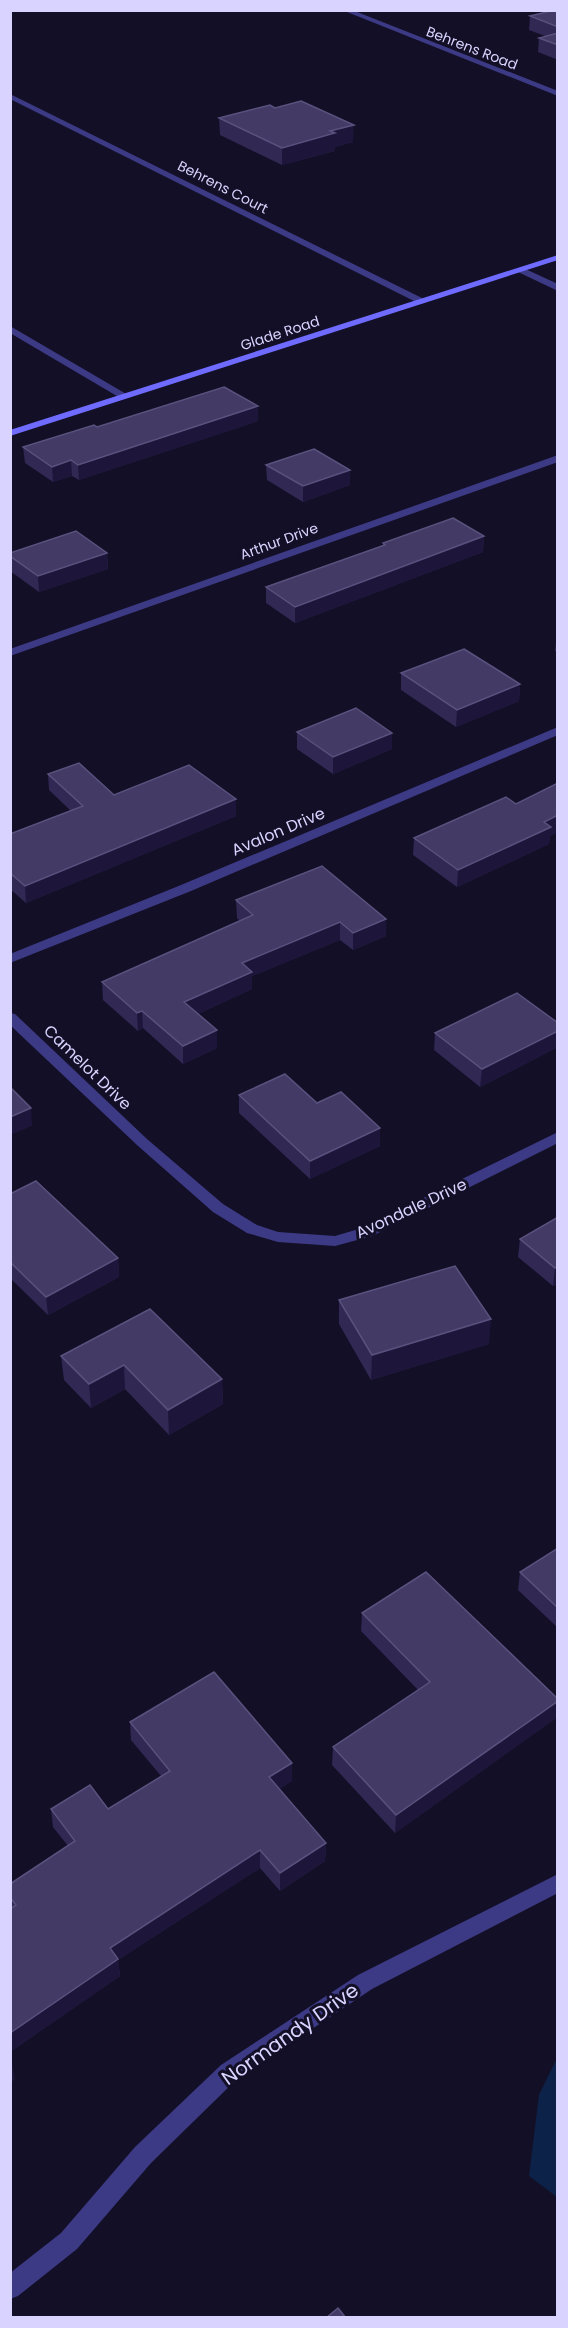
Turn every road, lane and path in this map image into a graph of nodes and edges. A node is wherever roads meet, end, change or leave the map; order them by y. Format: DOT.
graph roads {
  1 [pos="345,10"];
  2 [pos="558,94"];
  3 [pos="10,96"];
  4 [pos="558,256"];
  5 [pos="521,270"];
  6 [pos="558,288"];
  7 [pos="423,302"];
  8 [pos="10,329"];
  9 [pos="125,397"];
  10 [pos="10,433"];
  11 [pos="558,458"];
  12 [pos="10,653"];
  13 [pos="558,730"];
  14 [pos="10,959"];
  15 [pos="10,1017"];
  16 [pos="558,1137"];
  17 [pos="142,1142"];
  18 [pos="558,1883"];
  19 [pos="10,2288"];
  1 -- 2 [label="street, Behrens Road"];
  3 -- 7 [label="street, Behrens Court"];
  4 -- 5 [label="main road, Glade Road"];
  5 -- 6 [label="street"];
  5 -- 7 [label="main road, Glade Road"];
  7 -- 9 [label="main road, Glade Road"];
  8 -- 9 [label="street"];
  9 -- 10 [label="main road, Glade Road"];
  11 -- 12 [label="street, Arthur Drive"];
  13 -- 14 [label="street, Avalon Drive"];
  15 -- 17 [label="street, Camelot Drive"];
  16 -- 17 [label="street, Avondale Drive"];
  18 -- 19 [label="street, Normandy Drive"];
}
